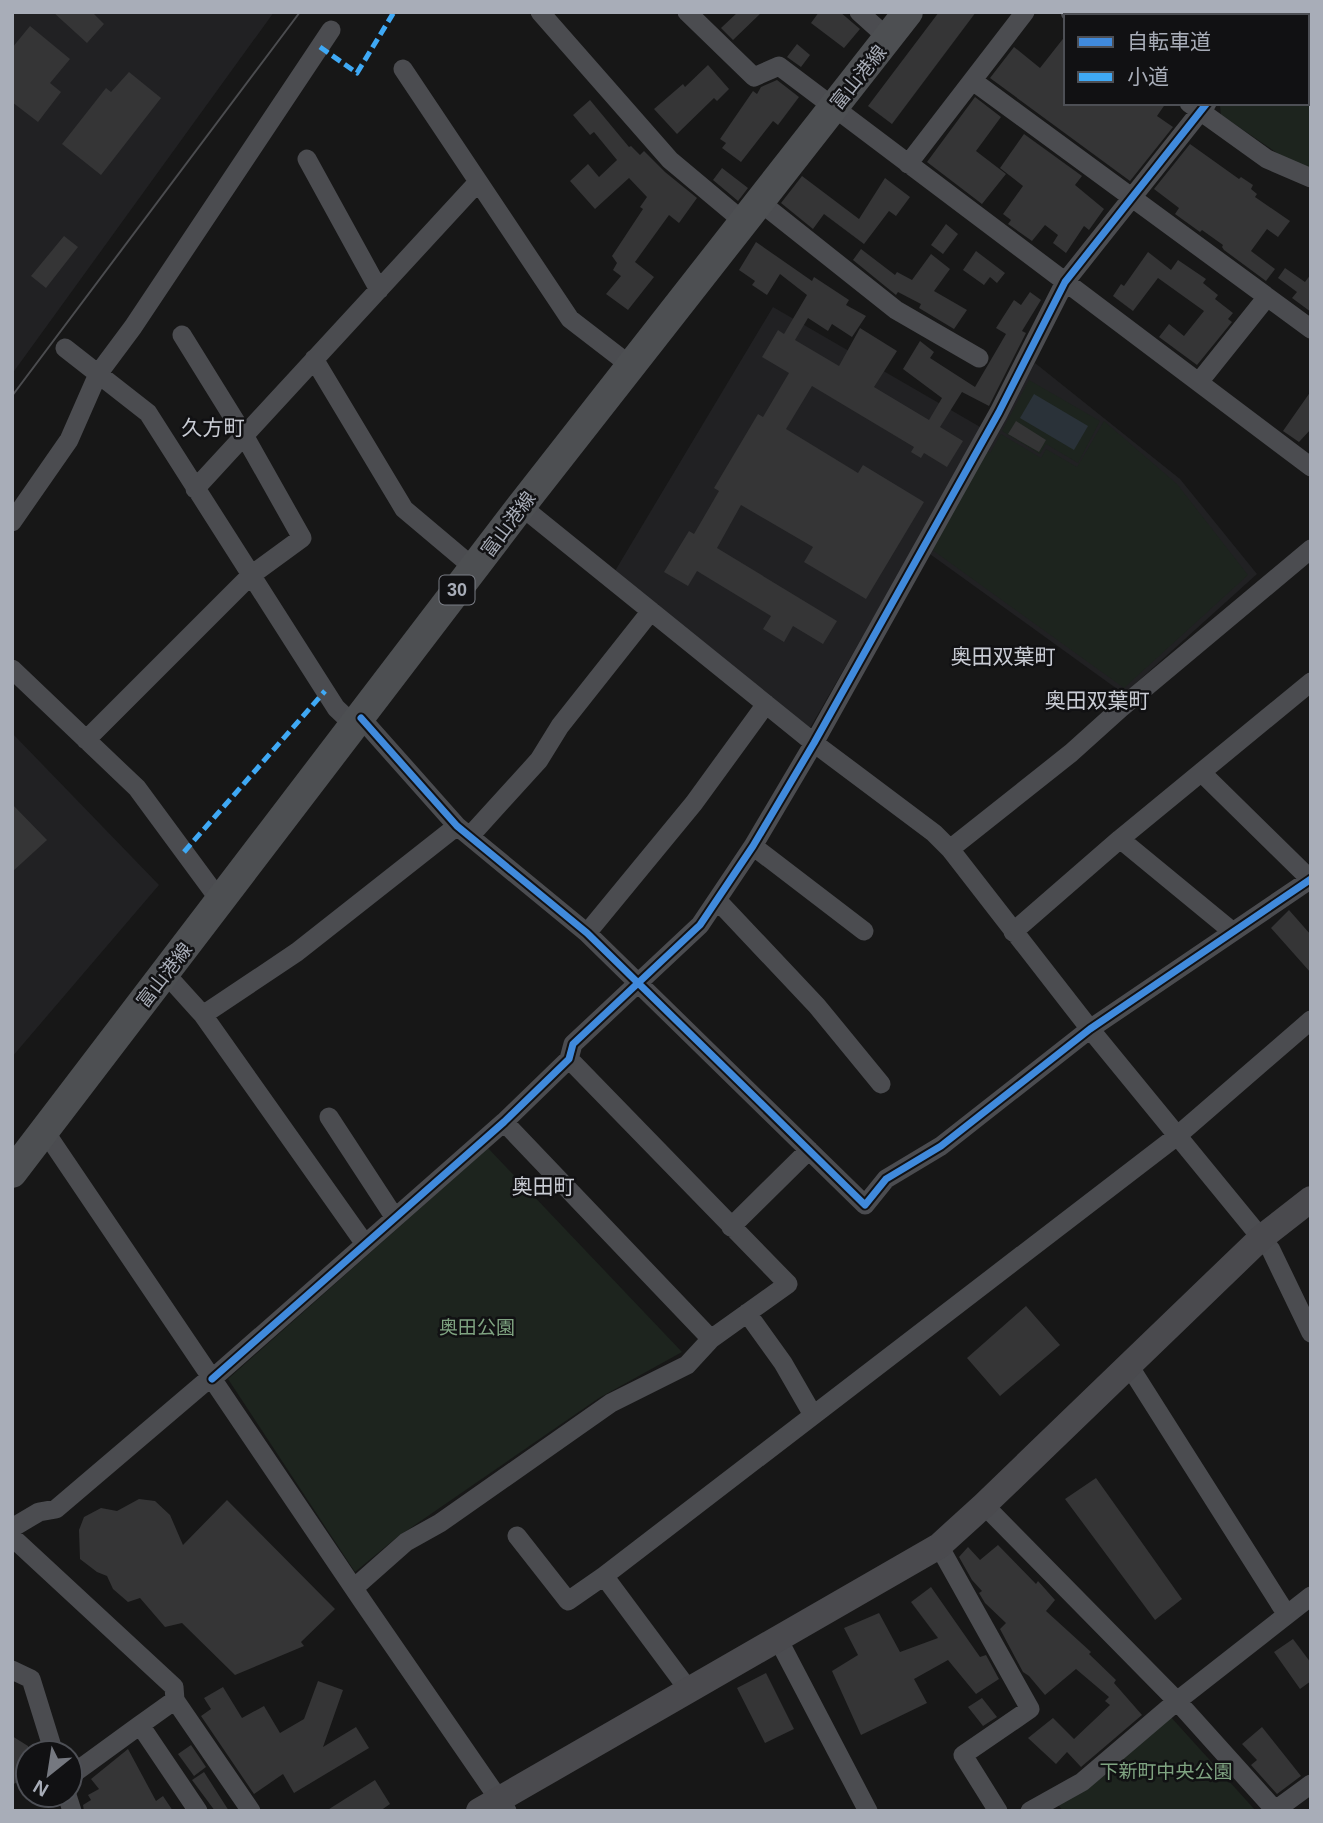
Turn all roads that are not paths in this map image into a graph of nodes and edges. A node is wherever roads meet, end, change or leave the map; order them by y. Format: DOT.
graph roads {
  1 [pos="540,12"];
  2 [pos="687,12"];
  3 [pos="859,12"];
  4 [pos="908,12"];
  5 [pos="1025,12"];
  6 [pos="331,30"];
  7 [pos="889,39"];
  8 [pos="403,69"];
  9 [pos="973,81"];
  10 [pos="1199,106"];
  11 [pos="834,108"];
  12 [pos="307,159"];
  13 [pos="908,164"];
  14 [pos="1311,178"];
  15 [pos="478,182"];
  16 [pos="1133,197"];
  17 [pos="752,212"];
  18 [pos="1065,282"];
  19 [pos="379,290"];
  20 [pos="1267,297"];
  21 [pos="1311,329"];
  22 [pos="183,335"];
  23 [pos="65,348"];
  24 [pos="979,358"];
  25 [pos="314,359"];
  26 [pos="631,366"];
  27 [pos="98,374"];
  28 [pos="1199,382"];
  29 [pos="244,435"];
  30 [pos="1311,467"];
  31 [pos="195,489"];
  32 [pos="521,506"];
  33 [pos="12,523"];
  34 [pos="1311,550"];
  35 [pos="474,568"];
  36 [pos="250,576"];
  37 [pos="651,611"];
  38 [pos="12,669"];
  39 [pos="1311,682"];
  40 [pos="766,704"];
  41 [pos="358,722"];
  42 [pos="86,740"];
  43 [pos="814,743"];
  44 [pos="1202,773"];
  45 [pos="463,831"];
  46 [pos="1121,839"];
  47 [pos="753,846"];
  48 [pos="950,849"];
  49 [pos="1310,879"];
  50 [pos="717,900"];
  51 [pos="221,902"];
  52 [pos="864,931"];
  53 [pos="1013,932"];
  54 [pos="1233,932"];
  55 [pos="586,933"];
  56 [pos="165,973"];
  57 [pos="639,983"];
  58 [pos="203,1015"];
  59 [pos="1311,1020"];
  60 [pos="1090,1029"];
  61 [pos="569,1059"];
  62 [pos="881,1084"];
  63 [pos="329,1117"];
  64 [pos="504,1122"];
  65 [pos="44,1130"];
  66 [pos="1177,1136"];
  67 [pos="809,1150"];
  68 [pos="12,1173"];
  69 [pos="1311,1199"];
  70 [pos="395,1217"];
  71 [pos="731,1227"];
  72 [pos="1261,1238"];
  73 [pos="365,1244"];
  74 [pos="747,1313"];
  75 [pos="1311,1333"];
  76 [pos="711,1339"];
  77 [pos="1128,1364"];
  78 [pos="211,1378"];
  79 [pos="813,1415"];
  80 [pos="984,1505"];
  81 [pos="12,1528"];
  82 [pos="517,1536"];
  83 [pos="12,1537"];
  84 [pos="939,1546"];
  85 [pos="604,1576"];
  86 [pos="354,1588"];
  87 [pos="1311,1597"];
  88 [pos="1287,1615"];
  89 [pos="778,1639"];
  90 [pos="12,1670"];
  91 [pos="688,1689"];
  92 [pos="175,1700"];
  93 [pos="1177,1701"];
  94 [pos="140,1725"];
  95 [pos="50,1739"];
  96 [pos="84,1766"];
  97 [pos="1311,1784"];
  98 [pos="495,1807"];
  99 [pos="1274,1810"];
  100 [pos="198,1811"];
  101 [pos="251,1811"];
  102 [pos="868,1811"];
  103 [pos="998,1811"];
  104 [pos="1030,1811"];
  1 -- 17 [label="street"];
  2 -- 11 [label="street"];
  3 -- 7 [label="street"];
  4 -- 7 [label="main road, 富山港線 / 30"];
  5 -- 9 [label="street"];
  6 -- 27 [label="street"];
  7 -- 11 [label="main road, 富山港線 / 30"];
  8 -- 15 [label="street"];
  9 -- 13 [label="street"];
  9 -- 16 [label="street"];
  10 -- 14 [label="street"];
  10 -- 16 [label="street"];
  11 -- 13 [label="street"];
  11 -- 17 [label="main road, 富山港線 / 30"];
  12 -- 19 [label="street"];
  13 -- 18 [label="street"];
  15 -- 19 [label="street"];
  15 -- 26 [label="street"];
  16 -- 18 [label="street"];
  16 -- 20 [label="street"];
  17 -- 24 [label="street"];
  17 -- 26 [label="main road, 富山港線 / 30"];
  18 -- 28 [label="street"];
  18 -- 43 [label="street"];
  19 -- 25 [label="street"];
  20 -- 21 [label="street"];
  20 -- 28 [label="street"];
  22 -- 29 [label="street"];
  23 -- 27 [label="street"];
  25 -- 29 [label="street"];
  25 -- 35 [label="street"];
  26 -- 32 [label="main road, 富山港線 / 30"];
  27 -- 31 [label="street"];
  27 -- 33 [label="street"];
  28 -- 30 [label="street"];
  29 -- 31 [label="street"];
  29 -- 36 [label="street"];
  31 -- 36 [label="street"];
  32 -- 35 [label="main road, 富山港線 / 30"];
  32 -- 37 [label="street"];
  34 -- 48 [label="street"];
  35 -- 41 [label="main road, 富山港線 / 30"];
  36 -- 41 [label="street"];
  36 -- 42 [label="street"];
  37 -- 40 [label="street"];
  37 -- 45 [label="street"];
  38 -- 42 [label="street"];
  39 -- 44 [label="street"];
  40 -- 43 [label="street"];
  40 -- 55 [label="street"];
  41 -- 45 [label="street"];
  41 -- 51 [label="main road, 富山港線 / 30"];
  42 -- 51 [label="street"];
  43 -- 47 [label="street"];
  43 -- 48 [label="street"];
  44 -- 46 [label="street"];
  44 -- 49 [label="street"];
  45 -- 55 [label="street"];
  45 -- 58 [label="street"];
  46 -- 53 [label="street"];
  46 -- 54 [label="street"];
  47 -- 50 [label="street"];
  47 -- 52 [label="street"];
  48 -- 53 [label="street"];
  49 -- 54 [label="street"];
  50 -- 57 [label="street"];
  50 -- 62 [label="street"];
  51 -- 56 [label="main road, 富山港線 / 30"];
  53 -- 60 [label="street"];
  54 -- 60 [label="street"];
  55 -- 57 [label="street"];
  56 -- 58 [label="street"];
  56 -- 65 [label="main road, 富山港線 / 30"];
  57 -- 61 [label="street"];
  57 -- 67 [label="street"];
  58 -- 73 [label="street"];
  59 -- 66 [label="street"];
  60 -- 66 [label="street"];
  60 -- 67 [label="street"];
  61 -- 64 [label="street"];
  61 -- 71 [label="street"];
  63 -- 70 [label="street"];
  64 -- 70 [label="street"];
  64 -- 76 [label="street"];
  65 -- 68 [label="main road, 富山港線 / 30"];
  65 -- 78 [label="street"];
  66 -- 72 [label="street"];
  66 -- 79 [label="street"];
  67 -- 71 [label="street"];
  69 -- 72 [label="street"];
  70 -- 73 [label="street"];
  71 -- 74 [label="street"];
  72 -- 75 [label="street"];
  72 -- 77 [label="street"];
  73 -- 78 [label="street"];
  74 -- 76 [label="street"];
  74 -- 79 [label="street"];
  76 -- 86 [label="street"];
  77 -- 80 [label="street"];
  77 -- 88 [label="street"];
  78 -- 81 [label="street"];
  78 -- 86 [label="street"];
  79 -- 85 [label="street"];
  80 -- 84 [label="street"];
  80 -- 93 [label="street"];
  82 -- 85 [label="street"];
  83 -- 92 [label="street"];
  84 -- 89 [label="street"];
  84 -- 103 [label="street"];
  85 -- 91 [label="street"];
  86 -- 98 [label="street"];
  87 -- 88 [label="street"];
  88 -- 93 [label="street"];
  89 -- 91 [label="street"];
  89 -- 102 [label="street"];
  90 -- 95 [label="street"];
  91 -- 98 [label="street"];
  92 -- 94 [label="street"];
  92 -- 101 [label="street"];
  93 -- 99 [label="street"];
  93 -- 104 [label="street"];
  94 -- 96 [label="street"];
  94 -- 100 [label="street"];
  97 -- 99 [label="street"];
}
